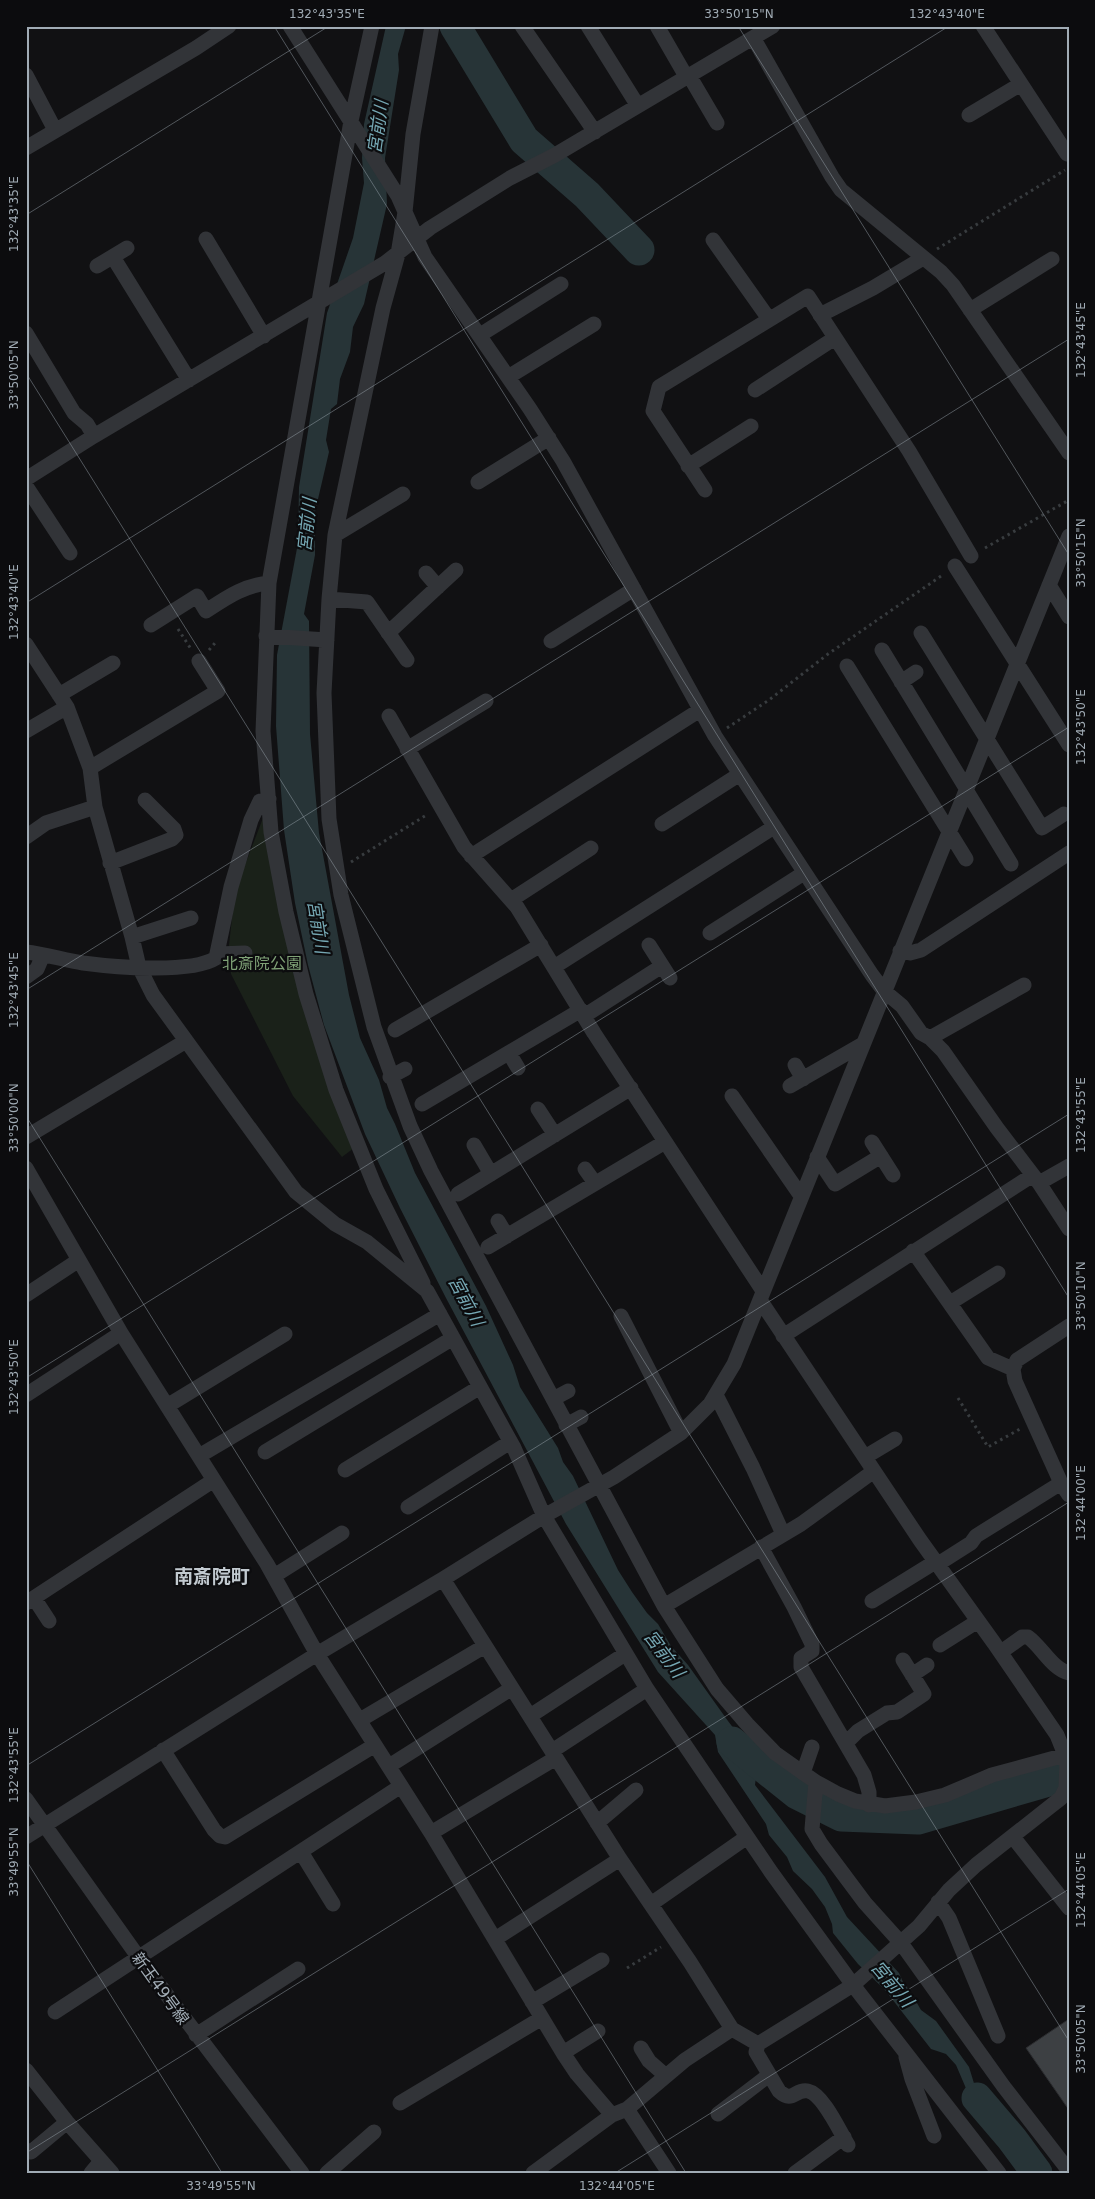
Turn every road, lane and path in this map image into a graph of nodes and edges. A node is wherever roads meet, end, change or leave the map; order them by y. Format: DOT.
graph roads {
  1 [pos="229,26"];
  2 [pos="290,26"];
  3 [pos="372,26"];
  4 [pos="432,26"];
  5 [pos="522,26"];
  6 [pos="588,26"];
  7 [pos="657,26"];
  8 [pos="773,26"];
  9 [pos="983,26"];
  10 [pos="754,39"];
  11 [pos="26,75"];
  12 [pos="688,77"];
  13 [pos="1021,84"];
  14 [pos="638,106"];
  15 [pos="969,116"];
  16 [pos="717,123"];
  17 [pos="354,126"];
  18 [pos="55,130"];
  19 [pos="595,132"];
  20 [pos="26,148"];
  21 [pos="1064,158"];
  22 [pos="405,212"];
  23 [pos="417,238"];
  24 [pos="206,239"];
  25 [pos="713,240"];
  26 [pos="127,248"];
  27 [pos="113,257"];
  28 [pos="392,258"];
  29 [pos="923,258"];
  30 [pos="1052,259"];
  31 [pos="97,266"];
  32 [pos="561,284"];
  33 [pos="325,300"];
  34 [pos="970,310"];
  35 [pos="820,315"];
  36 [pos="770,319"];
  37 [pos="594,324"];
  38 [pos="26,333"];
  39 [pos="480,335"];
  40 [pos="264,336"];
  41 [pos="835,338"];
  42 [pos="508,377"];
  43 [pos="189,380"];
  44 [pos="755,390"];
  45 [pos="751,426"];
  46 [pos="94,436"];
  47 [pos="549,438"];
  48 [pos="1069,453"];
  49 [pos="688,466"];
  50 [pos="26,479"];
  51 [pos="478,482"];
  52 [pos="26,486"];
  53 [pos="704,490"];
  54 [pos="404,494"];
  55 [pos="1069,500"];
  56 [pos="336,535"];
  57 [pos="1069,536"];
  58 [pos="70,552"];
  59 [pos="971,556"];
  60 [pos="955,566"];
  61 [pos="456,570"];
  62 [pos="426,573"];
  63 [pos="269,584"];
  64 [pos="1049,584"];
  65 [pos="438,587"];
  66 [pos="634,589"];
  67 [pos="329,599"];
  68 [pos="1069,617"];
  69 [pos="151,625"];
  70 [pos="388,633"];
  71 [pos="921,634"];
  72 [pos="270,636"];
  73 [pos="323,640"];
  74 [pos="551,641"];
  75 [pos="26,644"];
  76 [pos="882,650"];
  77 [pos="407,660"];
  78 [pos="199,661"];
  79 [pos="113,662"];
  80 [pos="1017,662"];
  81 [pos="848,666"];
  82 [pos="916,672"];
  83 [pos="901,682"];
  84 [pos="63,701"];
  85 [pos="486,701"];
  86 [pos="700,710"];
  87 [pos="389,716"];
  88 [pos="26,731"];
  89 [pos="715,736"];
  90 [pos="986,740"];
  91 [pos="1069,745"];
  92 [pos="407,749"];
  93 [pos="90,768"];
  94 [pos="740,774"];
  95 [pos="966,789"];
  96 [pos="268,799"];
  97 [pos="145,800"];
  98 [pos="95,807"];
  99 [pos="439,807"];
  100 [pos="1064,814"];
  101 [pos="662,824"];
  102 [pos="774,827"];
  103 [pos="949,830"];
  104 [pos="26,837"];
  105 [pos="591,848"];
  106 [pos="1069,853"];
  107 [pos="471,856"];
  108 [pos="966,859"];
  109 [pos="110,863"];
  110 [pos="1011,864"];
  111 [pos="337,871"];
  112 [pos="804,873"];
  113 [pos="511,900"];
  114 [pos="191,918"];
  115 [pos="710,934"];
  116 [pos="132,937"];
  117 [pos="541,945"];
  118 [pos="649,945"];
  119 [pos="900,951"];
  120 [pos="32,952"];
  121 [pos="245,953"];
  122 [pos="218,954"];
  123 [pos="139,967"];
  124 [pos="554,968"];
  125 [pos="26,977"];
  126 [pos="1024,985"];
  127 [pos="884,991"];
  128 [pos="582,1013"];
  129 [pos="395,1030"];
  130 [pos="930,1038"];
  131 [pos="186,1041"];
  132 [pos="863,1044"];
  133 [pos="509,1053"];
  134 [pos="795,1065"];
  135 [pos="518,1068"];
  136 [pos="405,1069"];
  137 [pos="390,1077"];
  138 [pos="803,1079"];
  139 [pos="790,1086"];
  140 [pos="631,1088"];
  141 [pos="732,1096"];
  142 [pos="422,1104"];
  143 [pos="538,1109"];
  144 [pos="555,1135"];
  145 [pos="26,1137"];
  146 [pos="665,1142"];
  147 [pos="872,1142"];
  148 [pos="474,1145"];
  149 [pos="881,1156"];
  150 [pos="817,1157"];
  151 [pos="1069,1166"];
  152 [pos="26,1168"];
  153 [pos="585,1168"];
  154 [pos="491,1174"];
  155 [pos="893,1175"];
  156 [pos="1036,1179"];
  157 [pos="595,1183"];
  158 [pos="32,1193"];
  159 [pos="458,1194"];
  160 [pos="801,1196"];
  161 [pos="498,1221"];
  162 [pos="1069,1229"];
  163 [pos="507,1236"];
  164 [pos="488,1247"];
  165 [pos="913,1251"];
  166 [pos="79,1260"];
  167 [pos="998,1273"];
  168 [pos="427,1291"];
  169 [pos="26,1295"];
  170 [pos="761,1296"];
  171 [pos="950,1303"];
  172 [pos="440,1314"];
  173 [pos="621,1316"];
  174 [pos="1069,1326"];
  175 [pos="121,1333"];
  176 [pos="286,1334"];
  177 [pos="783,1336"];
  178 [pos="454,1338"];
  179 [pos="1013,1369"];
  180 [pos="480,1387"];
  181 [pos="568,1391"];
  182 [pos="26,1395"];
  183 [pos="716,1395"];
  184 [pos="958,1398"];
  185 [pos="553,1399"];
  186 [pos="167,1406"];
  187 [pos="581,1417"];
  188 [pos="1033,1421"];
  189 [pos="566,1426"];
  190 [pos="681,1433"];
  191 [pos="895,1439"];
  192 [pos="510,1442"];
  193 [pos="265,1452"];
  194 [pos="199,1456"];
  195 [pos="865,1457"];
  196 [pos="345,1470"];
  197 [pos="874,1471"];
  198 [pos="214,1480"];
  199 [pos="595,1486"];
  200 [pos="1066,1489"];
  201 [pos="408,1507"];
  202 [pos="546,1514"];
  203 [pos="342,1534"];
  204 [pos="783,1534"];
  205 [pos="761,1546"];
  206 [pos="936,1563"];
  207 [pos="274,1576"];
  208 [pos="444,1579"];
  209 [pos="30,1600"];
  210 [pos="872,1601"];
  211 [pos="664,1606"];
  212 [pos="978,1620"];
  213 [pos="49,1621"];
  214 [pos="940,1645"];
  215 [pos="486,1646"];
  216 [pos="1001,1652"];
  217 [pos="316,1654"];
  218 [pos="625,1654"];
  219 [pos="903,1660"];
  220 [pos="927,1665"];
  221 [pos="1069,1673"];
  222 [pos="912,1674"];
  223 [pos="512,1688"];
  224 [pos="647,1689"];
  225 [pos="530,1716"];
  226 [pos="360,1720"];
  227 [pos="846,1743"];
  228 [pos="375,1744"];
  229 [pos="812,1747"];
  230 [pos="163,1750"];
  231 [pos="554,1755"];
  232 [pos="1067,1756"];
  233 [pos="389,1766"];
  234 [pos="803,1773"];
  235 [pos="815,1785"];
  236 [pos="401,1786"];
  237 [pos="636,1790"];
  238 [pos="26,1798"];
  239 [pos="870,1805"];
  240 [pos="597,1823"];
  241 [pos="45,1825"];
  242 [pos="431,1833"];
  243 [pos="26,1837"];
  244 [pos="748,1837"];
  245 [pos="1013,1837"];
  246 [pos="301,1852"];
  247 [pos="620,1858"];
  248 [pos="938,1902"];
  249 [pos="333,1904"];
  250 [pos="650,1904"];
  251 [pos="1069,1908"];
  252 [pos="674,1938"];
  253 [pos="495,1939"];
  254 [pos="898,1946"];
  255 [pos="139,1958"];
  256 [pos="602,1960"];
  257 [pos="627,1968"];
  258 [pos="298,1969"];
  259 [pos="856,1982"];
  260 [pos="532,2002"];
  261 [pos="55,2012"];
  262 [pos="542,2018"];
  263 [pos="732,2029"];
  264 [pos="598,2031"];
  265 [pos="196,2035"];
  266 [pos="998,2036"];
  267 [pos="758,2044"];
  268 [pos="641,2048"];
  269 [pos="904,2050"];
  270 [pos="563,2053"];
  271 [pos="26,2070"];
  272 [pos="769,2075"];
  273 [pos="666,2076"];
  274 [pos="400,2103"];
  275 [pos="627,2109"];
  276 [pos="612,2114"];
  277 [pos="718,2114"];
  278 [pos="67,2122"];
  279 [pos="374,2132"];
  280 [pos="934,2136"];
  281 [pos="26,2150"];
  282 [pos="96,2167"];
  283 [pos="1069,2171"];
  284 [pos="112,2173"];
  285 [pos="302,2173"];
  286 [pos="327,2173"];
  287 [pos="533,2173"];
  288 [pos="669,2173"];
  289 [pos="795,2173"];
  290 [pos="998,2173"];
  1 -- 18 [label="street"];
  2 -- 17 [label="street"];
  3 -- 17 [label="street"];
  4 -- 22 [label="street"];
  5 -- 19 [label="street"];
  6 -- 14 [label="street"];
  7 -- 12 [label="street"];
  8 -- 10 [label="street"];
  9 -- 13 [label="street"];
  10 -- 12 [label="street"];
  10 -- 29 [label="street"];
  11 -- 18 [label="street"];
  12 -- 14 [label="street"];
  12 -- 16 [label="street"];
  13 -- 15 [label="street"];
  13 -- 21 [label="street"];
  14 -- 19 [label="street"];
  17 -- 22 [label="street"];
  17 -- 33 [label="street"];
  18 -- 20 [label="street"];
  19 -- 23 [label="street"];
  21 -- 29 [label="path"];
  22 -- 23 [label="street"];
  22 -- 28 [label="street"];
  23 -- 28 [label="street"];
  23 -- 39 [label="street"];
  24 -- 40 [label="street"];
  25 -- 36 [label="street"];
  26 -- 27 [label="street"];
  27 -- 31 [label="street"];
  27 -- 43 [label="street"];
  28 -- 33 [label="street"];
  28 -- 56 [label="street"];
  29 -- 34 [label="street"];
  29 -- 35 [label="street"];
  30 -- 34 [label="street"];
  32 -- 39 [label="street"];
  33 -- 40 [label="street"];
  33 -- 63 [label="street"];
  34 -- 48 [label="street"];
  35 -- 36 [label="street"];
  35 -- 41 [label="street"];
  36 -- 49 [label="street"];
  37 -- 42 [label="street"];
  38 -- 46 [label="street"];
  39 -- 42 [label="street"];
  40 -- 43 [label="street"];
  41 -- 44 [label="street"];
  41 -- 59 [label="street"];
  42 -- 47 [label="street"];
  43 -- 46 [label="street"];
  45 -- 49 [label="street"];
  46 -- 50 [label="street"];
  47 -- 51 [label="street"];
  47 -- 66 [label="street"];
  49 -- 53 [label="street"];
  52 -- 58 [label="street"];
  54 -- 56 [label="street"];
  55 -- 59 [label="path"];
  56 -- 67 [label="street"];
  57 -- 64 [label="street"];
  60 -- 80 [label="street"];
  60 -- 89 [label="path"];
  61 -- 65 [label="street"];
  62 -- 65 [label="street"];
  63 -- 69 [label="street"];
  63 -- 72 [label="street"];
  64 -- 68 [label="street"];
  64 -- 80 [label="street"];
  65 -- 70 [label="street"];
  66 -- 74 [label="street"];
  66 -- 86 [label="street"];
  67 -- 70 [label="street"];
  67 -- 73 [label="street"];
  70 -- 77 [label="street"];
  71 -- 90 [label="street"];
  72 -- 73 [label="street"];
  72 -- 96 [label="street"];
  73 -- 111 [label="street"];
  75 -- 84 [label="street"];
  76 -- 83 [label="street"];
  78 -- 93 [label="street"];
  79 -- 84 [label="street"];
  80 -- 90 [label="street"];
  80 -- 91 [label="street"];
  81 -- 103 [label="street"];
  82 -- 83 [label="street"];
  83 -- 95 [label="street"];
  84 -- 88 [label="street"];
  84 -- 93 [label="street"];
  85 -- 92 [label="street"];
  86 -- 89 [label="street"];
  86 -- 107 [label="street"];
  87 -- 92 [label="street"];
  89 -- 94 [label="street"];
  90 -- 95 [label="street"];
  90 -- 100 [label="street"];
  92 -- 99 [label="street"];
  93 -- 98 [label="street"];
  94 -- 101 [label="street"];
  94 -- 102 [label="street"];
  95 -- 103 [label="street"];
  95 -- 110 [label="street"];
  96 -- 122 [label="street"];
  96 -- 168 [label="street"];
  97 -- 109 [label="street"];
  98 -- 104 [label="street"];
  98 -- 109 [label="street"];
  99 -- 107 [label="street"];
  99 -- 111 [label="path"];
  102 -- 112 [label="street"];
  102 -- 124 [label="street"];
  103 -- 108 [label="street"];
  103 -- 119 [label="street"];
  105 -- 113 [label="street"];
  106 -- 119 [label="street"];
  107 -- 113 [label="street"];
  109 -- 116 [label="street"];
  111 -- 137 [label="street"];
  112 -- 115 [label="street"];
  112 -- 127 [label="street"];
  113 -- 117 [label="street"];
  114 -- 116 [label="street"];
  116 -- 123 [label="street"];
  117 -- 124 [label="street"];
  117 -- 129 [label="street"];
  118 -- 128 [label="street"];
  119 -- 127 [label="street"];
  120 -- 123 [label="street"];
  120 -- 125 [label="street"];
  121 -- 122 [label="street"];
  122 -- 123 [label="street"];
  123 -- 131 [label="street"];
  124 -- 128 [label="street"];
  126 -- 130 [label="street"];
  127 -- 130 [label="street"];
  127 -- 132 [label="street"];
  128 -- 133 [label="street"];
  128 -- 140 [label="street"];
  130 -- 156 [label="street"];
  131 -- 145 [label="street"];
  131 -- 168 [label="street"];
  132 -- 138 [label="street"];
  132 -- 150 [label="street"];
  133 -- 135 [label="street"];
  133 -- 142 [label="street"];
  134 -- 138 [label="street"];
  136 -- 137 [label="street"];
  137 -- 185 [label="street"];
  138 -- 139 [label="street"];
  140 -- 144 [label="street"];
  140 -- 146 [label="street"];
  141 -- 160 [label="street"];
  143 -- 144 [label="street"];
  144 -- 154 [label="street"];
  146 -- 157 [label="street"];
  146 -- 170 [label="street"];
  147 -- 149 [label="street"];
  148 -- 154 [label="street"];
  149 -- 150 [label="street"];
  149 -- 155 [label="street"];
  150 -- 160 [label="street"];
  151 -- 156 [label="street"];
  152 -- 158 [label="street"];
  153 -- 157 [label="street"];
  154 -- 159 [label="street"];
  156 -- 162 [label="street"];
  156 -- 165 [label="street"];
  157 -- 163 [label="street"];
  158 -- 166 [label="street"];
  160 -- 170 [label="street"];
  161 -- 163 [label="street"];
  163 -- 164 [label="street"];
  165 -- 171 [label="street"];
  165 -- 177 [label="street"];
  166 -- 169 [label="street"];
  166 -- 175 [label="street"];
  167 -- 171 [label="street"];
  168 -- 172 [label="street"];
  170 -- 177 [label="street"];
  170 -- 183 [label="street"];
  171 -- 179 [label="street"];
  172 -- 178 [label="street"];
  172 -- 194 [label="street"];
  173 -- 190 [label="street"];
  174 -- 179 [label="street"];
  175 -- 182 [label="street"];
  175 -- 186 [label="street"];
  176 -- 186 [label="street"];
  177 -- 195 [label="street"];
  178 -- 180 [label="street"];
  178 -- 193 [label="street"];
  179 -- 188 [label="street"];
  180 -- 192 [label="street"];
  180 -- 196 [label="street"];
  181 -- 185 [label="street"];
  183 -- 190 [label="street"];
  183 -- 204 [label="street"];
  184 -- 188 [label="path"];
  185 -- 189 [label="street"];
  186 -- 194 [label="street"];
  187 -- 189 [label="street"];
  188 -- 200 [label="street"];
  189 -- 199 [label="street"];
  190 -- 199 [label="street"];
  191 -- 195 [label="street"];
  192 -- 201 [label="street"];
  192 -- 202 [label="street"];
  194 -- 198 [label="street"];
  195 -- 197 [label="street"];
  197 -- 204 [label="street"];
  197 -- 206 [label="street"];
  198 -- 207 [label="street"];
  198 -- 209 [label="street"];
  199 -- 202 [label="street"];
  199 -- 211 [label="street"];
  200 -- 206 [label="street"];
  202 -- 208 [label="street"];
  202 -- 218 [label="street"];
  203 -- 207 [label="street"];
  204 -- 205 [label="street"];
  205 -- 211 [label="street"];
  205 -- 227 [label="street"];
  206 -- 210 [label="street"];
  206 -- 212 [label="street"];
  207 -- 217 [label="street"];
  208 -- 215 [label="street"];
  208 -- 217 [label="street"];
  209 -- 213 [label="street"];
  211 -- 234 [label="street"];
  212 -- 214 [label="street"];
  212 -- 216 [label="street"];
  215 -- 223 [label="street"];
  215 -- 226 [label="street"];
  216 -- 221 [label="street"];
  216 -- 232 [label="street"];
  217 -- 226 [label="street"];
  217 -- 230 [label="street"];
  218 -- 224 [label="street"];
  218 -- 225 [label="street"];
  219 -- 222 [label="street"];
  220 -- 222 [label="street"];
  222 -- 227 [label="street"];
  223 -- 225 [label="street"];
  223 -- 233 [label="street"];
  224 -- 231 [label="street"];
  224 -- 244 [label="street"];
  225 -- 231 [label="street"];
  226 -- 228 [label="street"];
  227 -- 239 [label="street"];
  228 -- 230 [label="street"];
  228 -- 233 [label="street"];
  229 -- 234 [label="street"];
  230 -- 241 [label="street"];
  231 -- 240 [label="street"];
  231 -- 242 [label="street"];
  232 -- 239 [label="street"];
  232 -- 245 [label="street"];
  233 -- 236 [label="street"];
  234 -- 235 [label="street"];
  235 -- 239 [label="street"];
  235 -- 254 [label="street"];
  236 -- 242 [label="street"];
  236 -- 246 [label="street"];
  237 -- 240 [label="street"];
  238 -- 241 [label="street, 新玉49号線"];
  240 -- 247 [label="street"];
  241 -- 243 [label="street"];
  241 -- 255 [label="street, 新玉49号線"];
  242 -- 253 [label="street"];
  244 -- 250 [label="street"];
  244 -- 259 [label="street"];
  245 -- 248 [label="street"];
  245 -- 251 [label="street"];
  246 -- 249 [label="street"];
  246 -- 255 [label="street"];
  247 -- 250 [label="street"];
  247 -- 253 [label="street"];
  248 -- 254 [label="street"];
  248 -- 266 [label="street"];
  250 -- 252 [label="street"];
  252 -- 257 [label="path"];
  252 -- 263 [label="street"];
  253 -- 260 [label="street"];
  254 -- 259 [label="street"];
  254 -- 283 [label="street"];
  255 -- 261 [label="street"];
  255 -- 265 [label="street, 新玉49号線"];
  256 -- 260 [label="street"];
  258 -- 265 [label="street"];
  259 -- 267 [label="street"];
  259 -- 269 [label="street"];
  260 -- 262 [label="street"];
  262 -- 270 [label="street"];
  262 -- 274 [label="street"];
  263 -- 267 [label="street"];
  263 -- 273 [label="street"];
  264 -- 270 [label="street"];
  265 -- 285 [label="street, 新玉49号線"];
  267 -- 272 [label="street"];
  268 -- 273 [label="street"];
  269 -- 280 [label="street"];
  269 -- 290 [label="street"];
  270 -- 276 [label="street"];
  271 -- 278 [label="street"];
  272 -- 277 [label="street"];
  272 -- 289 [label="street"];
  273 -- 275 [label="street"];
  275 -- 276 [label="street"];
  275 -- 288 [label="street"];
  276 -- 287 [label="street"];
  278 -- 281 [label="street"];
  278 -- 282 [label="street"];
  279 -- 286 [label="street"];
  282 -- 284 [label="street"];
}
